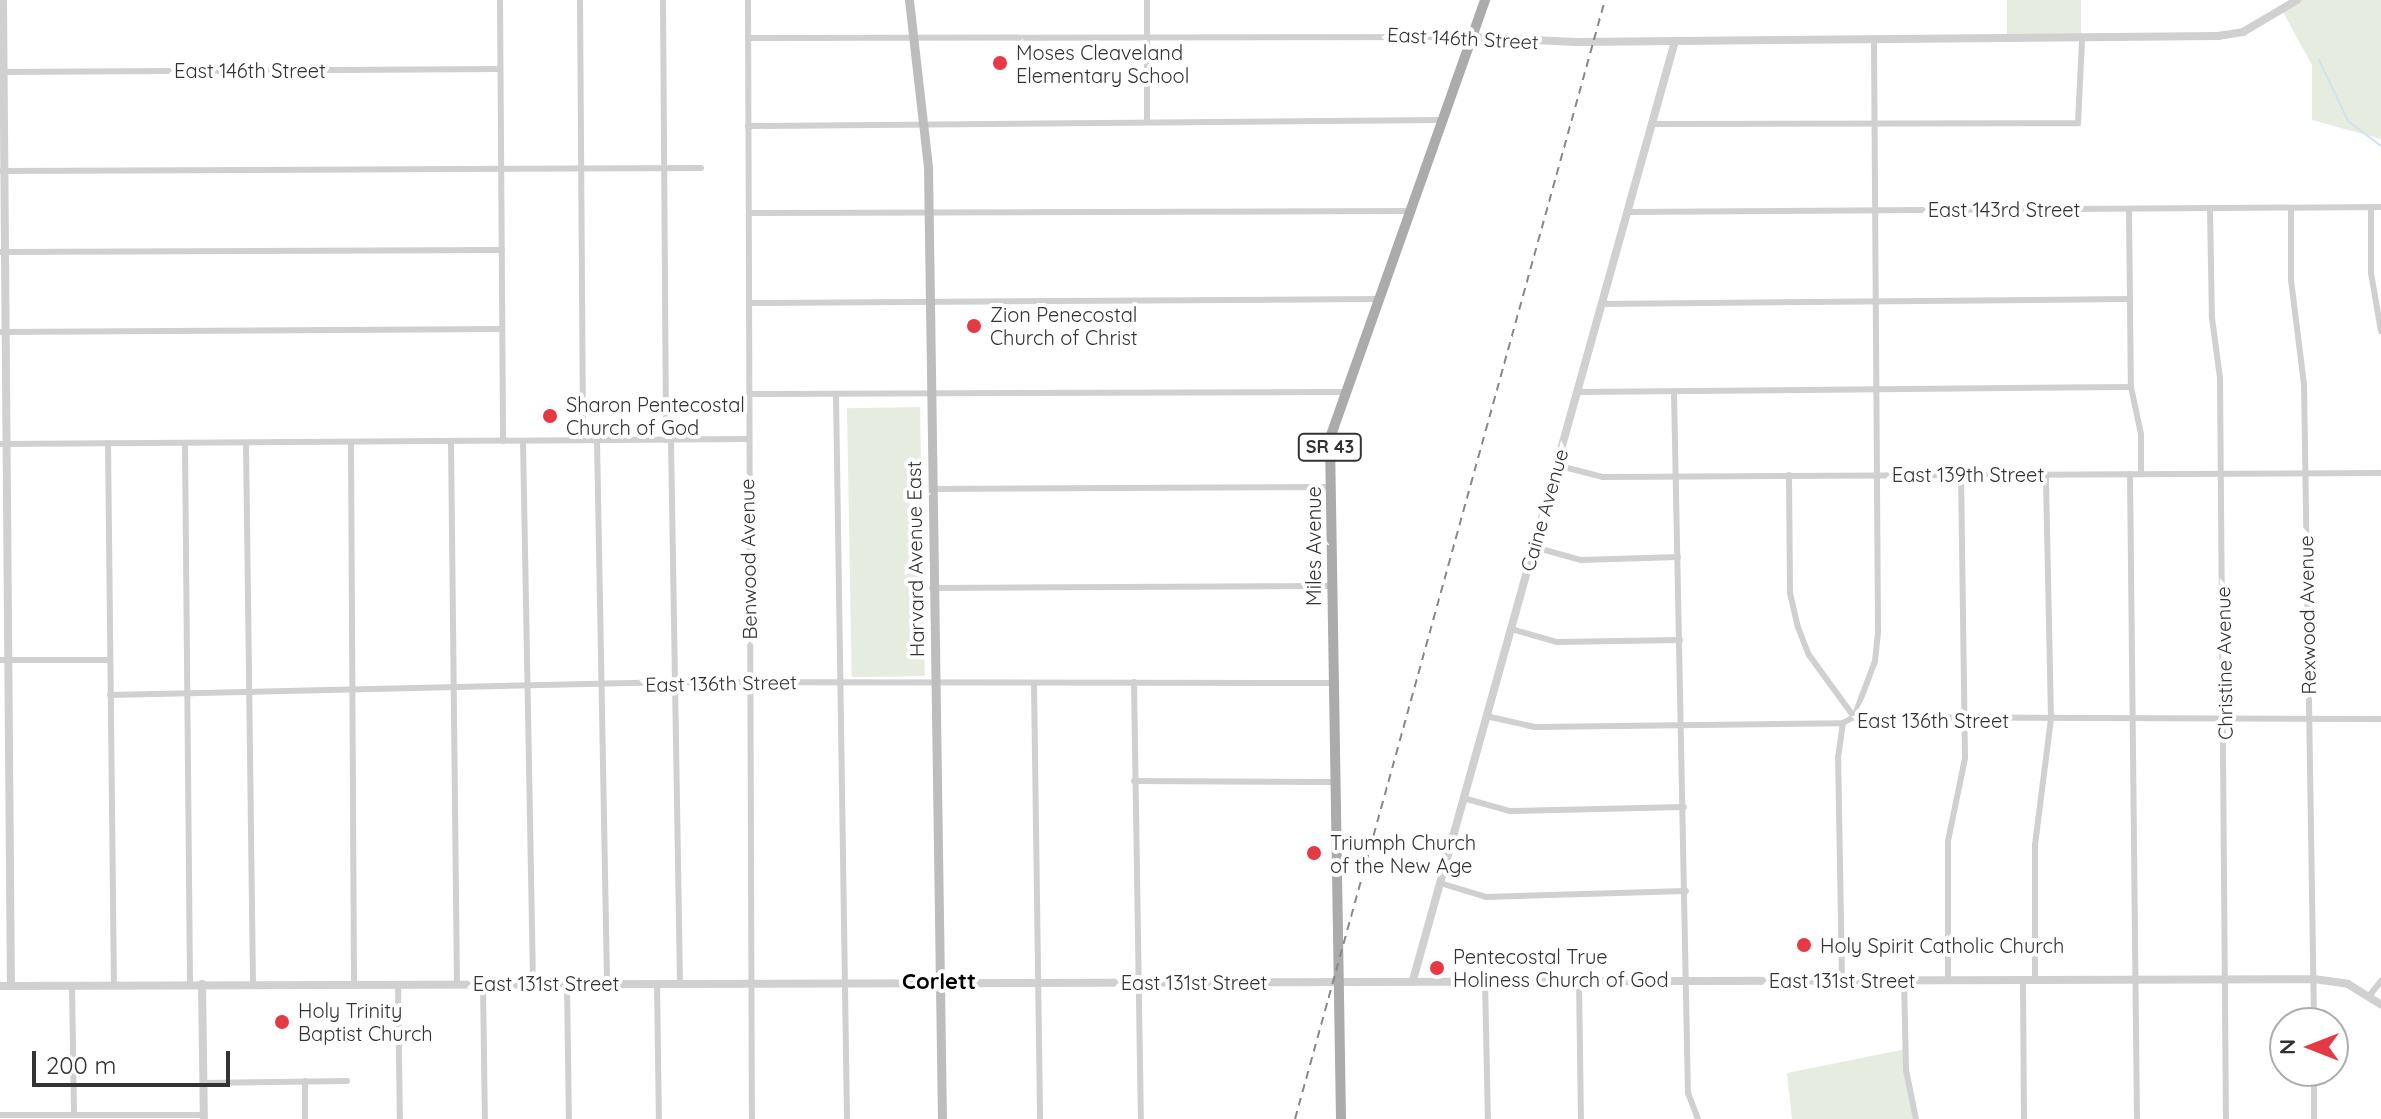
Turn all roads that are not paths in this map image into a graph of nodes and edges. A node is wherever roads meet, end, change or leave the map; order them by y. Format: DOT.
graph roads {
  1 [pos="3,0"];
  2 [pos="500,0"];
  3 [pos="580,0"];
  4 [pos="663,0"];
  5 [pos="748,0"];
  6 [pos="909,0"];
  7 [pos="1147,0"];
  8 [pos="1485,0"];
  9 [pos="2297,0"];
  10 [pos="1147,34"];
  11 [pos="1471,37"];
  12 [pos="748,38"];
  13 [pos="913,38"];
  14 [pos="1874,40"];
  15 [pos="2082,40"];
  16 [pos="1675,41"];
  17 [pos="500,69"];
  18 [pos="2,72"];
  19 [pos="1442,120"];
  20 [pos="1147,122"];
  21 [pos="923,124"];
  22 [pos="1652,124"];
  23 [pos="1875,124"];
  24 [pos="748,126"];
  25 [pos="701,168"];
  26 [pos="500,169"];
  27 [pos="582,169"];
  28 [pos="664,169"];
  29 [pos="2,171"];
  30 [pos="2371,207"];
  31 [pos="2381,207"];
  32 [pos="2210,208"];
  33 [pos="2291,208"];
  34 [pos="2129,209"];
  35 [pos="1875,210"];
  36 [pos="929,211"];
  37 [pos="1408,211"];
  38 [pos="1627,212"];
  39 [pos="750,213"];
  40 [pos="502,250"];
  41 [pos="2,252"];
  42 [pos="1378,299"];
  43 [pos="2130,299"];
  44 [pos="931,301"];
  45 [pos="1875,302"];
  46 [pos="751,303"];
  47 [pos="1601,304"];
  48 [pos="502,329"];
  49 [pos="2381,331"];
  50 [pos="2,332"];
  51 [pos="2131,387"];
  52 [pos="1876,391"];
  53 [pos="1344,392"];
  54 [pos="1577,392"];
  55 [pos="1674,392"];
  56 [pos="752,394"];
  57 [pos="836,394"];
  58 [pos="931,394"];
  59 [pos="748,439"];
  60 [pos="583,440"];
  61 [pos="597,440"];
  62 [pos="669,440"];
  63 [pos="451,441"];
  64 [pos="503,441"];
  65 [pos="523,441"];
  66 [pos="108,443"];
  67 [pos="185,443"];
  68 [pos="246,443"];
  69 [pos="351,443"];
  70 [pos="2,444"];
  71 [pos="1556,465"];
  72 [pos="2220,473"];
  73 [pos="2304,473"];
  74 [pos="2381,473"];
  75 [pos="1961,474"];
  76 [pos="2046,474"];
  77 [pos="2130,474"];
  78 [pos="2141,474"];
  79 [pos="1789,475"];
  80 [pos="1875,475"];
  81 [pos="1677,476"];
  82 [pos="1331,487"];
  83 [pos="932,489"];
  84 [pos="1534,547"];
  85 [pos="1678,557"];
  86 [pos="1331,586"];
  87 [pos="932,588"];
  88 [pos="1511,629"];
  89 [pos="1680,640"];
  90 [pos="4,660"];
  91 [pos="110,660"];
  92 [pos="676,682"];
  93 [pos="749,682"];
  94 [pos="840,682"];
  95 [pos="934,682"];
  96 [pos="1134,682"];
  97 [pos="1034,683"];
  98 [pos="1333,683"];
  99 [pos="601,686"];
  100 [pos="527,688"];
  101 [pos="352,690"];
  102 [pos="453,690"];
  103 [pos="250,692"];
  104 [pos="188,693"];
  105 [pos="110,695"];
  106 [pos="1486,716"];
  107 [pos="1854,717"];
  108 [pos="2051,719"];
  109 [pos="2381,719"];
  110 [pos="1966,720"];
  111 [pos="2309,720"];
  112 [pos="2135,721"];
  113 [pos="2226,721"];
  114 [pos="1843,723"];
  115 [pos="1682,724"];
  116 [pos="1134,781"];
  117 [pos="1335,782"];
  118 [pos="1463,798"];
  119 [pos="1684,807"];
  120 [pos="1440,883"];
  121 [pos="1686,891"];
  122 [pos="1948,979"];
  123 [pos="2023,979"];
  124 [pos="2035,979"];
  125 [pos="2136,979"];
  126 [pos="2226,979"];
  127 [pos="2314,979"];
  128 [pos="1413,980"];
  129 [pos="1485,980"];
  130 [pos="1579,980"];
  131 [pos="1688,980"];
  132 [pos="1842,980"];
  133 [pos="1904,980"];
  134 [pos="1335,981"];
  135 [pos="2381,981"];
  136 [pos="940,982"];
  137 [pos="1038,982"];
  138 [pos="1138,982"];
  139 [pos="533,983"];
  140 [pos="567,983"];
  141 [pos="607,983"];
  142 [pos="657,983"];
  143 [pos="680,983"];
  144 [pos="752,983"];
  145 [pos="845,983"];
  146 [pos="190,984"];
  147 [pos="202,984"];
  148 [pos="253,984"];
  149 [pos="354,984"];
  150 [pos="398,984"];
  151 [pos="457,984"];
  152 [pos="483,984"];
  153 [pos="114,985"];
  154 [pos="0,986"];
  155 [pos="11,986"];
  156 [pos="72,986"];
  157 [pos="2369,996"];
  158 [pos="2381,1005"];
  159 [pos="2314,1007"];
  160 [pos="305,1081"];
  161 [pos="347,1081"];
  162 [pos="203,1083"];
  163 [pos="2314,1087"];
  164 [pos="0,1115"];
  165 [pos="74,1117"];
  166 [pos="204,1117"];
  167 [pos="305,1119"];
  168 [pos="400,1119"];
  169 [pos="485,1119"];
  170 [pos="569,1119"];
  171 [pos="659,1119"];
  172 [pos="752,1119"];
  173 [pos="847,1119"];
  174 [pos="942,1119"];
  175 [pos="1040,1119"];
  176 [pos="1141,1119"];
  177 [pos="1341,1119"];
  178 [pos="1488,1119"];
  179 [pos="1581,1119"];
  180 [pos="1698,1119"];
  181 [pos="1916,1119"];
  182 [pos="2024,1119"];
  183 [pos="2137,1119"];
  184 [pos="2226,1119"];
  185 [pos="2314,1119"];
  1 -- 18 [label="street"];
  2 -- 17 [label="street"];
  3 -- 27 [label="street"];
  4 -- 28 [label="street"];
  5 -- 12 [label="street, Benwood Avenue"];
  6 -- 13 [label="main road, Harvard Avenue East"];
  7 -- 10 [label="street"];
  8 -- 11 [label="main road, Miles Avenue / SR 43"];
  9 -- 15 [label="street, East 146th Street"];
  10 -- 11 [label="street, East 146th Street"];
  10 -- 13 [label="street, East 146th Street"];
  10 -- 20 [label="street"];
  11 -- 16 [label="street, East 146th Street"];
  11 -- 19 [label="main road, Miles Avenue / SR 43"];
  12 -- 13 [label="street, East 146th Street"];
  12 -- 24 [label="street, Benwood Avenue"];
  13 -- 21 [label="main road, Harvard Avenue East"];
  14 -- 15 [label="street, East 146th Street"];
  14 -- 16 [label="street, East 146th Street"];
  14 -- 23 [label="street"];
  15 -- 23 [label="street"];
  16 -- 22 [label="street, Caine Avenue"];
  17 -- 18 [label="street, East 146th Street"];
  17 -- 26 [label="street"];
  18 -- 29 [label="street"];
  19 -- 20 [label="street"];
  19 -- 37 [label="main road, Miles Avenue / SR 43"];
  20 -- 21 [label="street"];
  21 -- 24 [label="street"];
  21 -- 36 [label="main road, Harvard Avenue East"];
  22 -- 23 [label="street"];
  22 -- 38 [label="street, Caine Avenue"];
  23 -- 35 [label="street"];
  24 -- 39 [label="street, Benwood Avenue"];
  25 -- 28 [label="street"];
  26 -- 27 [label="street"];
  26 -- 29 [label="street"];
  26 -- 40 [label="street"];
  27 -- 28 [label="street"];
  27 -- 60 [label="street"];
  28 -- 62 [label="street"];
  29 -- 41 [label="street"];
  30 -- 31 [label="street, East 143rd Street"];
  30 -- 33 [label="street, East 143rd Street"];
  30 -- 49 [label="street"];
  32 -- 33 [label="street, East 143rd Street"];
  32 -- 34 [label="street, East 143rd Street"];
  32 -- 72 [label="street, Christine Avenue"];
  33 -- 73 [label="street, Rexwood Avenue"];
  34 -- 35 [label="street, East 143rd Street"];
  34 -- 43 [label="street"];
  35 -- 38 [label="street, East 143rd Street"];
  35 -- 45 [label="street"];
  36 -- 37 [label="street"];
  36 -- 39 [label="street"];
  36 -- 44 [label="main road, Harvard Avenue East"];
  37 -- 42 [label="main road, Miles Avenue / SR 43"];
  38 -- 47 [label="street, Caine Avenue"];
  39 -- 46 [label="street, Benwood Avenue"];
  40 -- 41 [label="street"];
  40 -- 48 [label="street"];
  41 -- 50 [label="street"];
  42 -- 44 [label="street"];
  42 -- 53 [label="main road, Miles Avenue / SR 43"];
  43 -- 45 [label="street"];
  43 -- 51 [label="street"];
  44 -- 46 [label="street"];
  44 -- 58 [label="main road, Harvard Avenue East"];
  45 -- 47 [label="street"];
  45 -- 52 [label="street"];
  46 -- 56 [label="street, Benwood Avenue"];
  47 -- 54 [label="street, Caine Avenue"];
  48 -- 50 [label="street"];
  48 -- 64 [label="street"];
  50 -- 70 [label="street"];
  51 -- 52 [label="street"];
  51 -- 78 [label="street"];
  52 -- 55 [label="street"];
  52 -- 80 [label="street"];
  53 -- 58 [label="street"];
  53 -- 82 [label="main road, Miles Avenue / SR 43"];
  54 -- 55 [label="street"];
  54 -- 71 [label="street, Caine Avenue"];
  55 -- 81 [label="street"];
  56 -- 57 [label="street"];
  56 -- 59 [label="street, Benwood Avenue"];
  57 -- 58 [label="street"];
  57 -- 94 [label="street"];
  58 -- 83 [label="main road, Harvard Avenue East"];
  59 -- 62 [label="street"];
  59 -- 93 [label="street, Benwood Avenue"];
  60 -- 61 [label="street"];
  60 -- 65 [label="street"];
  61 -- 62 [label="street"];
  61 -- 99 [label="street"];
  62 -- 92 [label="street"];
  63 -- 64 [label="street"];
  63 -- 69 [label="street"];
  63 -- 102 [label="street"];
  64 -- 65 [label="street"];
  65 -- 100 [label="street"];
  66 -- 67 [label="street"];
  66 -- 70 [label="street"];
  66 -- 91 [label="street"];
  67 -- 68 [label="street"];
  67 -- 104 [label="street"];
  68 -- 69 [label="street"];
  68 -- 103 [label="street"];
  69 -- 101 [label="street"];
  70 -- 90 [label="street"];
  71 -- 81 [label="street, East 139th Street"];
  71 -- 84 [label="street, Caine Avenue"];
  72 -- 73 [label="street, East 139th Street"];
  72 -- 78 [label="street, East 139th Street"];
  72 -- 113 [label="street, Christine Avenue"];
  73 -- 74 [label="street, East 139th Street"];
  73 -- 111 [label="street, Rexwood Avenue"];
  75 -- 76 [label="street, East 139th Street"];
  75 -- 80 [label="street, East 139th Street"];
  75 -- 110 [label="street"];
  76 -- 77 [label="street, East 139th Street"];
  76 -- 108 [label="street"];
  77 -- 78 [label="street, East 139th Street"];
  77 -- 112 [label="street"];
  79 -- 80 [label="street, East 139th Street"];
  79 -- 81 [label="street, East 139th Street"];
  79 -- 107 [label="street"];
  80 -- 107 [label="street"];
  81 -- 85 [label="street"];
  82 -- 83 [label="street"];
  82 -- 86 [label="main road, Miles Avenue / SR 43"];
  83 -- 87 [label="main road, Harvard Avenue East"];
  84 -- 85 [label="street"];
  84 -- 88 [label="street, Caine Avenue"];
  85 -- 89 [label="street"];
  86 -- 87 [label="street"];
  86 -- 98 [label="main road, Miles Avenue / SR 43"];
  87 -- 95 [label="main road, Harvard Avenue East"];
  88 -- 89 [label="street"];
  88 -- 106 [label="street, Caine Avenue"];
  89 -- 115 [label="street"];
  90 -- 91 [label="street"];
  90 -- 155 [label="street"];
  91 -- 105 [label="street"];
  92 -- 93 [label="street, East 136th Street"];
  92 -- 99 [label="street, East 136th Street"];
  92 -- 143 [label="street"];
  93 -- 94 [label="street, East 136th Street"];
  93 -- 144 [label="street, Benwood Avenue"];
  94 -- 95 [label="street, East 136th Street"];
  94 -- 145 [label="street"];
  95 -- 97 [label="street, East 136th Street"];
  95 -- 136 [label="main road, Harvard Avenue East"];
  96 -- 97 [label="street, East 136th Street"];
  96 -- 98 [label="street, East 136th Street"];
  96 -- 116 [label="street"];
  97 -- 137 [label="street"];
  98 -- 117 [label="main road, Miles Avenue / SR 43"];
  99 -- 100 [label="street, East 136th Street"];
  99 -- 141 [label="street"];
  100 -- 102 [label="street, East 136th Street"];
  100 -- 139 [label="street"];
  101 -- 102 [label="street, East 136th Street"];
  101 -- 103 [label="street, East 136th Street"];
  101 -- 149 [label="street"];
  102 -- 151 [label="street"];
  103 -- 104 [label="street, East 136th Street"];
  103 -- 148 [label="street"];
  104 -- 105 [label="street, East 136th Street"];
  104 -- 146 [label="street"];
  105 -- 153 [label="street"];
  106 -- 115 [label="street, East 136th Street"];
  106 -- 118 [label="street, Caine Avenue"];
  107 -- 110 [label="street, East 136th Street"];
  107 -- 114 [label="street, East 136th Street"];
  108 -- 110 [label="street, East 136th Street"];
  108 -- 112 [label="street, East 136th Street"];
  108 -- 124 [label="street"];
  109 -- 111 [label="street, East 136th Street"];
  110 -- 122 [label="street"];
  111 -- 113 [label="street, East 136th Street"];
  111 -- 127 [label="street, Rexwood Avenue"];
  112 -- 113 [label="street, East 136th Street"];
  112 -- 125 [label="street"];
  113 -- 126 [label="street, Christine Avenue"];
  114 -- 115 [label="street, East 136th Street"];
  114 -- 132 [label="street"];
  115 -- 119 [label="street"];
  116 -- 117 [label="street"];
  116 -- 138 [label="street"];
  117 -- 134 [label="main road, Miles Avenue / SR 43"];
  118 -- 119 [label="street"];
  118 -- 120 [label="street, Caine Avenue"];
  119 -- 121 [label="street"];
  120 -- 121 [label="street"];
  120 -- 128 [label="street, Caine Avenue"];
  121 -- 131 [label="street"];
  122 -- 123 [label="street, East 131st Street"];
  122 -- 133 [label="street, East 131st Street"];
  123 -- 124 [label="street, East 131st Street"];
  123 -- 182 [label="street"];
  124 -- 125 [label="street, East 131st Street"];
  125 -- 126 [label="street, East 131st Street"];
  125 -- 183 [label="street"];
  126 -- 127 [label="street, East 131st Street"];
  126 -- 184 [label="street, Christine Avenue"];
  127 -- 157 [label="street, East 131st Street"];
  127 -- 159 [label="street, Rexwood Avenue"];
  128 -- 129 [label="street, East 131st Street"];
  128 -- 134 [label="street, East 131st Street"];
  129 -- 130 [label="street, East 131st Street"];
  129 -- 178 [label="street"];
  130 -- 131 [label="street, East 131st Street"];
  130 -- 179 [label="street"];
  131 -- 132 [label="street, East 131st Street"];
  131 -- 180 [label="street"];
  132 -- 133 [label="street, East 131st Street"];
  133 -- 181 [label="street"];
  134 -- 138 [label="street, East 131st Street"];
  134 -- 177 [label="main road, Miles Avenue / SR 43"];
  135 -- 157 [label="street"];
  136 -- 137 [label="street, East 131st Street"];
  136 -- 145 [label="street, East 131st Street"];
  136 -- 174 [label="main road, Harvard Avenue East"];
  137 -- 138 [label="street, East 131st Street"];
  137 -- 175 [label="street"];
  138 -- 176 [label="street"];
  139 -- 140 [label="street, East 131st Street"];
  139 -- 152 [label="street, East 131st Street"];
  140 -- 141 [label="street, East 131st Street"];
  140 -- 170 [label="street"];
  141 -- 142 [label="street, East 131st Street"];
  142 -- 143 [label="street, East 131st Street"];
  142 -- 171 [label="street"];
  143 -- 144 [label="street, East 131st Street"];
  144 -- 145 [label="street, East 131st Street"];
  144 -- 172 [label="street, Benwood Avenue"];
  145 -- 173 [label="street"];
  146 -- 147 [label="street, East 131st Street"];
  146 -- 153 [label="street, East 131st Street"];
  147 -- 148 [label="street, East 131st Street"];
  147 -- 162 [label="street"];
  148 -- 149 [label="street, East 131st Street"];
  149 -- 150 [label="street, East 131st Street"];
  150 -- 151 [label="street, East 131st Street"];
  150 -- 168 [label="street"];
  151 -- 152 [label="street, East 131st Street"];
  152 -- 169 [label="street"];
  153 -- 156 [label="street, East 131st Street"];
  154 -- 155 [label="street, East 131st Street"];
  155 -- 156 [label="street, East 131st Street"];
  156 -- 165 [label="street"];
  157 -- 158 [label="street, East 131st Street"];
  160 -- 161 [label="street"];
  160 -- 162 [label="street"];
  160 -- 167 [label="street"];
  162 -- 166 [label="street"];
  163 -- 185 [label="street"];
  164 -- 165 [label="street"];
  165 -- 166 [label="street"];
}
